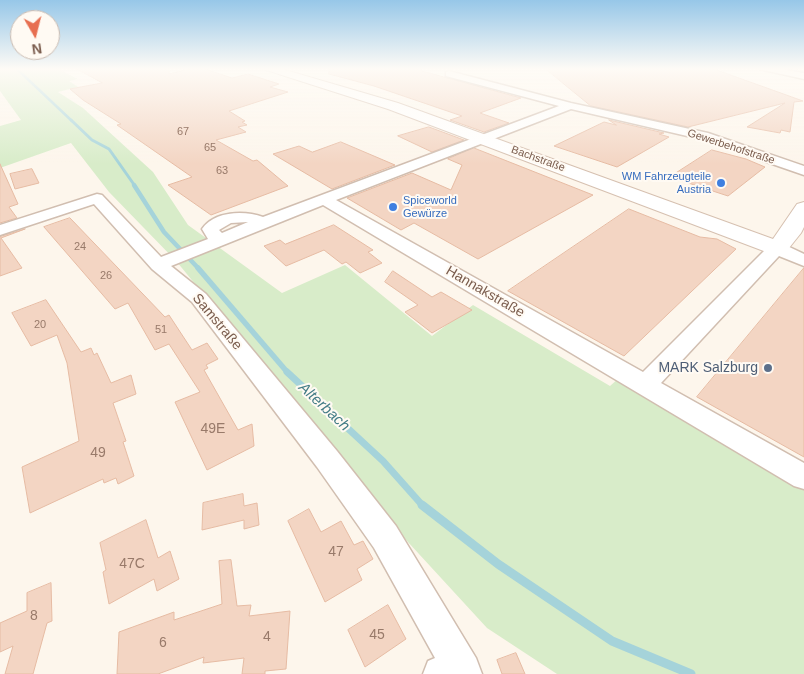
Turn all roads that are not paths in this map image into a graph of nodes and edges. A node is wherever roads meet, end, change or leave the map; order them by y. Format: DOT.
graph roads {
  1 [pos="374,100"];
  2 [pos="549,100"];
  3 [pos="570,106"];
  4 [pos="483,139"];
  5 [pos="804,171"];
  6 [pos="324,199"];
  7 [pos="804,208"];
  8 [pos="0,230"];
  9 [pos="777,248"];
  10 [pos="804,261"];
  11 [pos="166,262"];
  12 [pos="646,384"];
  13 [pos="804,477"];
  14 [pos="456,673"];
  1 -- 4 [label="street, Bachstraße"];
  2 -- 3 [label="street, Gewerbehofstraße"];
  3 -- 4 [label="street"];
  3 -- 5 [label="street, Gewerbehofstraße"];
  4 -- 6 [label="street"];
  4 -- 9 [label="street, Bachstraße"];
  6 -- 11 [label="street"];
  6 -- 12 [label="street, Hannakstraße"];
  7 -- 9 [label="street"];
  8 -- 11 [label="street, Samstraße"];
  9 -- 10 [label="street, Bachstraße"];
  9 -- 12 [label="street"];
  11 -- 14 [label="street, Samstraße"];
  12 -- 13 [label="street, Hannakstraße"];
}
